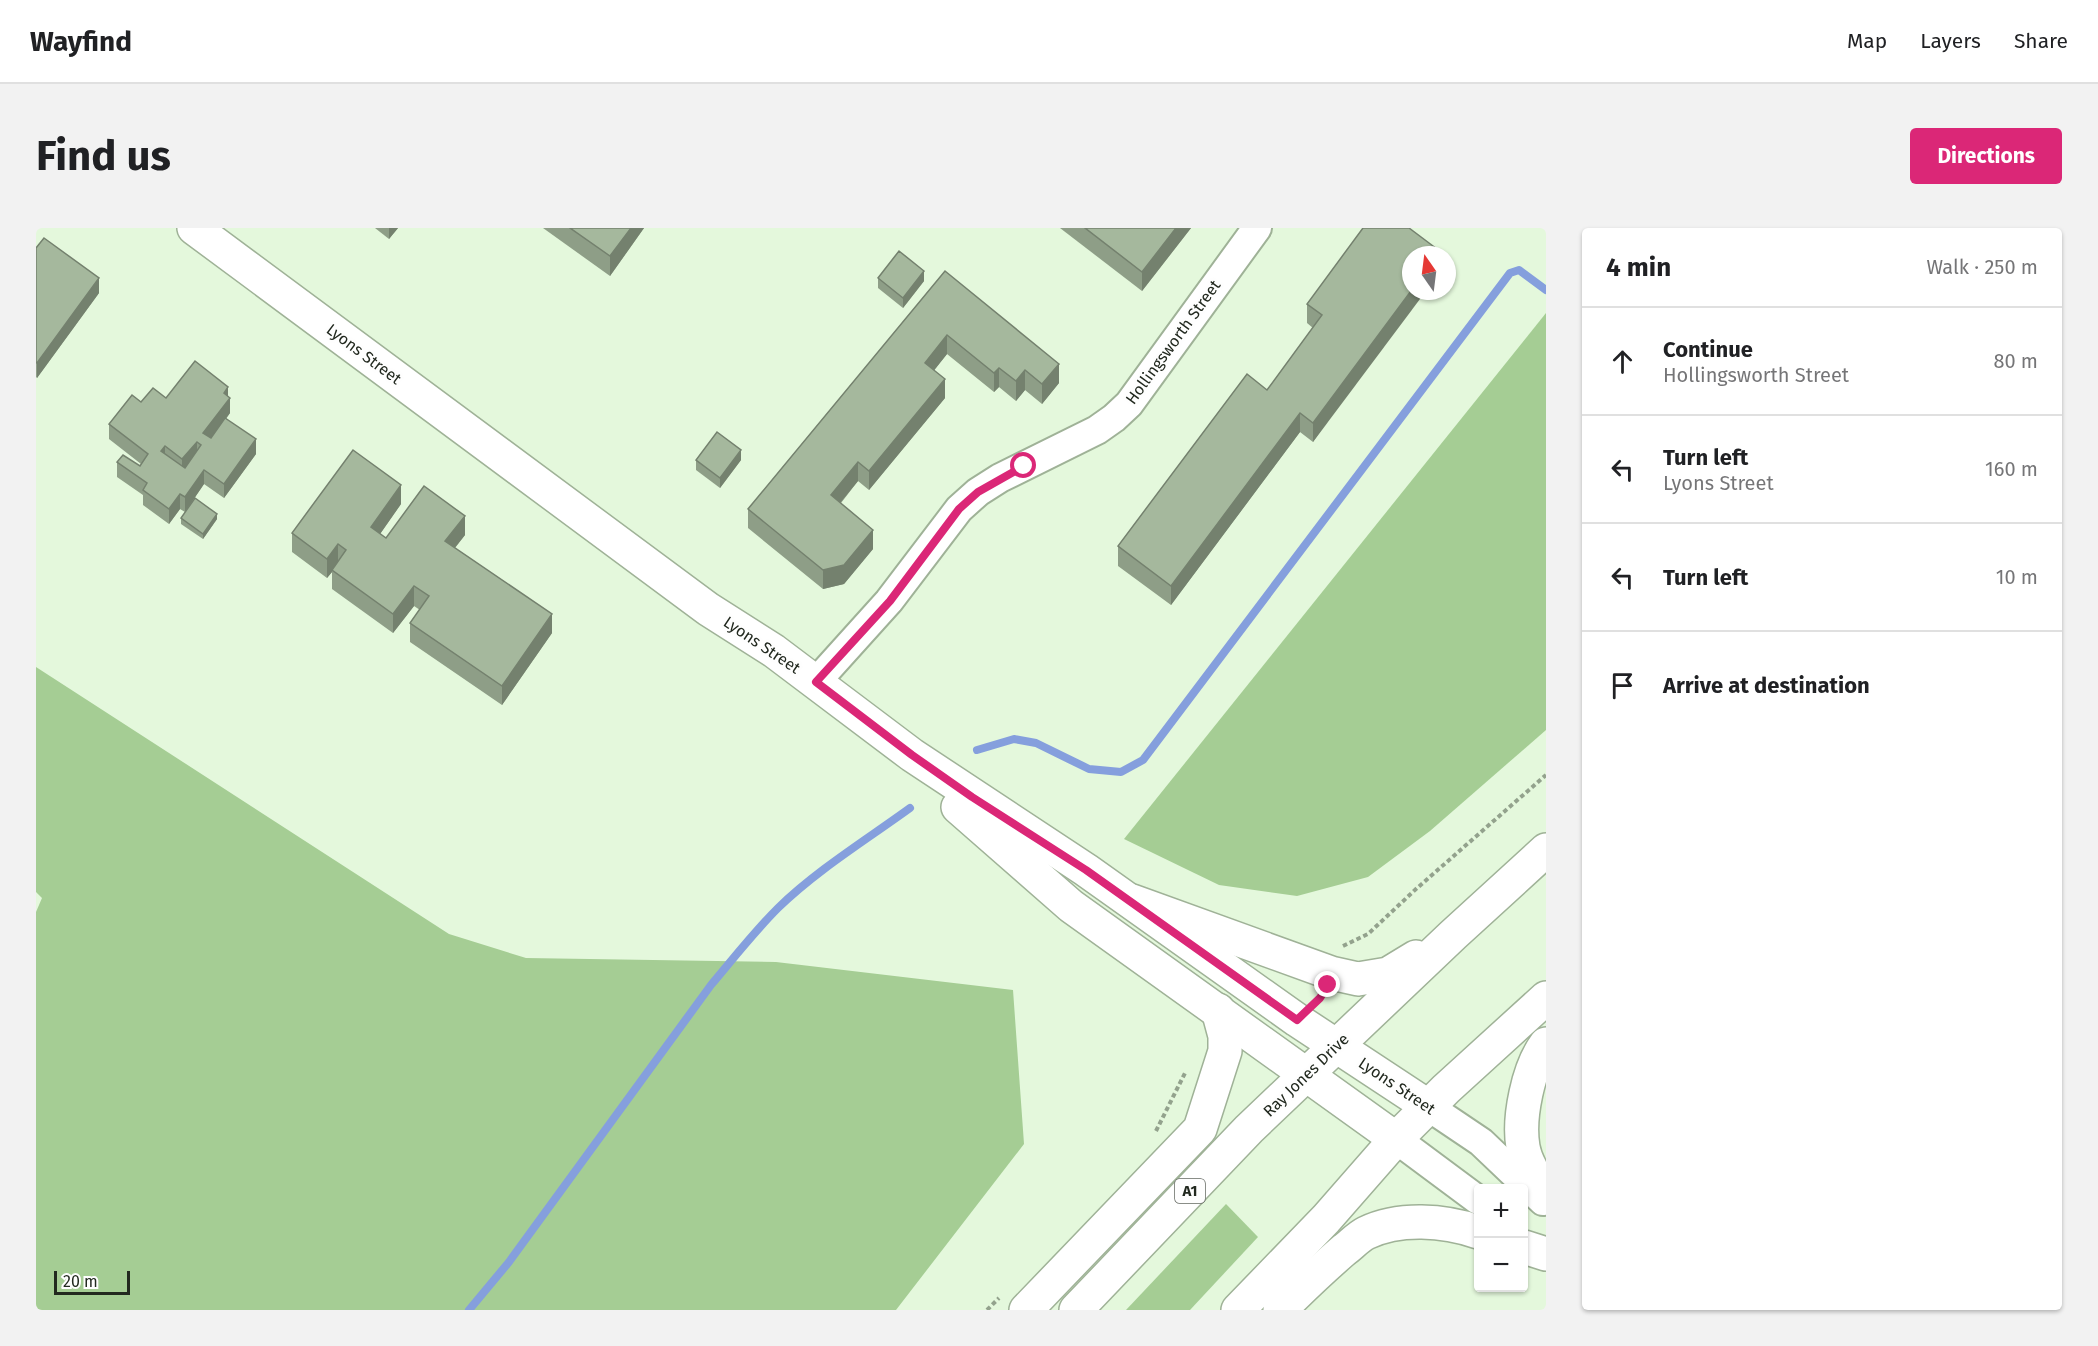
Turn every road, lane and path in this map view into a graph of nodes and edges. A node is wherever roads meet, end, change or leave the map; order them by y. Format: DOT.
graph roads {
  1 [pos="194,228"];
  2 [pos="1257,228"];
  3 [pos="708,609"];
  4 [pos="816,682"];
  5 [pos="1546,775"];
  6 [pos="1546,850"];
  7 [pos="1132,901"];
  8 [pos="1454,935"];
  9 [pos="1331,973"];
  10 [pos="1546,998"];
  11 [pos="1218,1010"];
  12 [pos="1546,1044"];
  13 [pos="1337,1046"];
  14 [pos="1186,1071"];
  15 [pos="1307,1075"];
  16 [pos="1217,1079"];
  17 [pos="1429,1107"];
  18 [pos="1396,1139"];
  19 [pos="1546,1193"];
  20 [pos="1474,1196"];
  21 [pos="1546,1204"];
  22 [pos="1474,1230"];
  23 [pos="1528,1237"];
  24 [pos="1528,1248"];
  25 [pos="1546,1253"];
  26 [pos="1026,1310"];
  27 [pos="1076,1310"];
  28 [pos="1238,1310"];
  29 [pos="1280,1310"];
  1 -- 3 [label="main road, Lyons Street"];
  2 -- 4 [label="street, Hollingsworth Street"];
  3 -- 4 [label="main road, Lyons Street"];
  3 -- 11 [label="main road, Lyons Street"];
  4 -- 7 [label="main road, Lyons Street"];
  5 -- 9 [label="path"];
  6 -- 8 [label="main road, Ray Jones Drive / A1"];
  7 -- 9 [label="main road"];
  7 -- 13 [label="main road, Lyons Street"];
  8 -- 9 [label="main road"];
  8 -- 13 [label="main road, Ray Jones Drive / A1"];
  10 -- 17 [label="main road"];
  11 -- 15 [label="main road, Lyons Street"];
  11 -- 16 [label="main road"];
  12 -- 19 [label="main road"];
  13 -- 15 [label="main road, Ray Jones Drive / A1"];
  13 -- 17 [label="main road, Lyons Street"];
  14 -- 16 [label="path"];
  15 -- 18 [label="main road, Lyons Street"];
  15 -- 27 [label="main road, Ray Jones Drive / A1"];
  16 -- 26 [label="main road"];
  17 -- 18 [label="main road"];
  17 -- 21 [label="street, Lyons Street"];
  18 -- 20 [label="street, Lyons Street"];
  18 -- 28 [label="main road"];
  22 -- 29 [label="main road"];
  23 -- 25 [label="street"];
  24 -- 25 [label="main road"];
}
